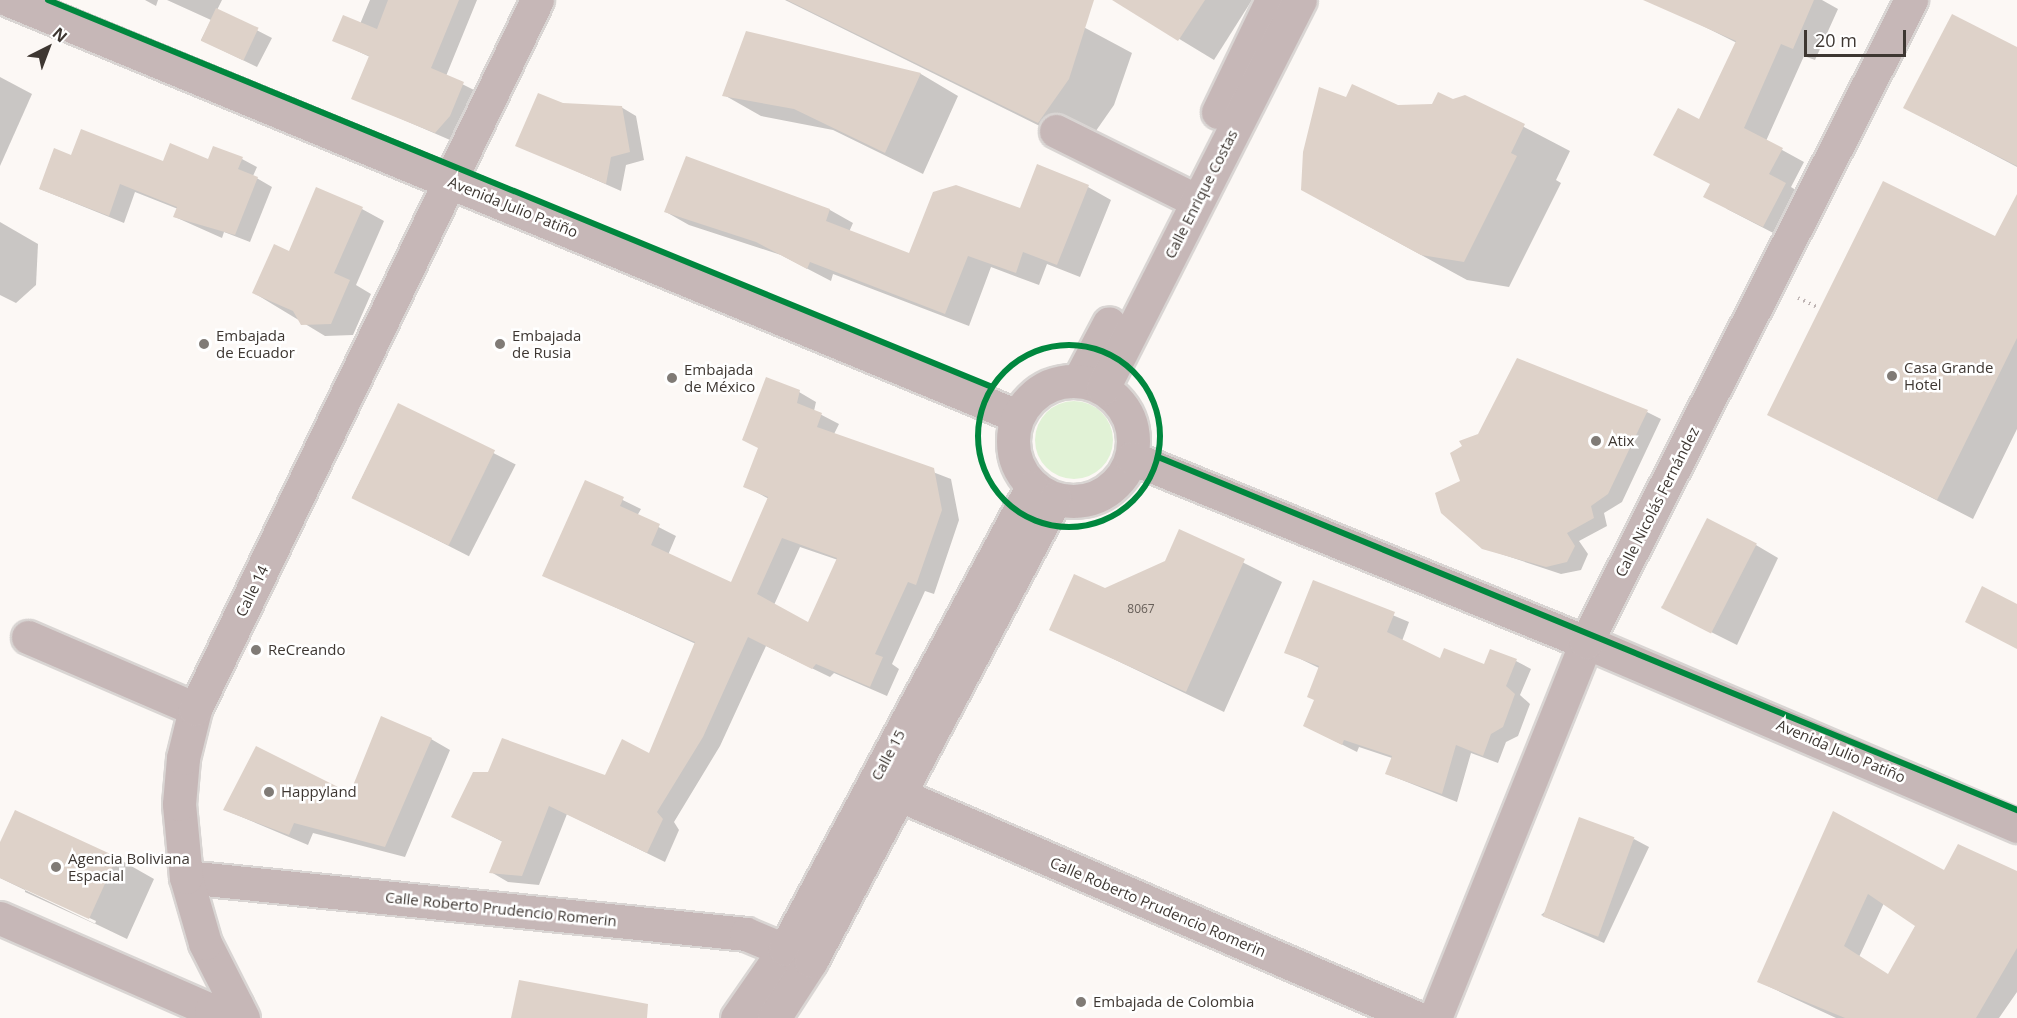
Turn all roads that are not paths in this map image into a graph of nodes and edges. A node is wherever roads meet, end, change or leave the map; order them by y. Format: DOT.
graph roads {
  1 [pos="9,0"];
  2 [pos="537,0"];
  3 [pos="1272,0"];
  4 [pos="1300,0"];
  5 [pos="1911,0"];
  6 [pos="1056,131"];
  7 [pos="450,181"];
  8 [pos="1188,196"];
  9 [pos="1091,384"];
  10 [pos="1017,416"];
  11 [pos="1132,458"];
  12 [pos="1044,493"];
  13 [pos="28,637"];
  14 [pos="1586,642"];
  15 [pos="195,709"];
  16 [pos="900,795"];
  17 [pos="2017,826"];
  18 [pos="186,877"];
  19 [pos="0,918"];
  20 [pos="798,955"];
  21 [pos="240,1012"];
  22 [pos="737,1018"];
  23 [pos="774,1018"];
  24 [pos="1417,1018"];
  25 [pos="1435,1018"];
  1 -- 7 [label="street, Avenida Julio Patiño"];
  2 -- 7 [label="street, Calle 14"];
  3 -- 8 [label="street, Calle Enrique Costas"];
  4 -- 8 [label="street, Calle Enrique Costas"];
  5 -- 14 [label="street, Calle Nicolás Fernández"];
  6 -- 8 [label="street"];
  7 -- 10 [label="street, Avenida Julio Patiño"];
  7 -- 15 [label="street, Calle 14"];
  8 -- 9 [label="street, Calle Enrique Costas"];
  9 -- 10 [label="street"];
  9 -- 11 [label="street"];
  10 -- 12 [label="street"];
  11 -- 12 [label="street"];
  11 -- 14 [label="street, Avenida Julio Patiño"];
  12 -- 16 [label="street, Calle 15"];
  12 -- 20 [label="street, Calle 15"];
  13 -- 15 [label="street"];
  14 -- 17 [label="street, Avenida Julio Patiño"];
  14 -- 25 [label="street, Calle Nicolás Fernández"];
  15 -- 18 [label="street, Calle 14"];
  16 -- 20 [label="street, Calle 15"];
  16 -- 24 [label="street, Calle Roberto Prudencio Romerin"];
  18 -- 20 [label="street, Calle Roberto Prudencio Romerin"];
  18 -- 21 [label="street, Calle 14"];
  19 -- 21 [label="street"];
  20 -- 22 [label="street, Calle 15"];
  20 -- 23 [label="street, Calle 15"];
}
